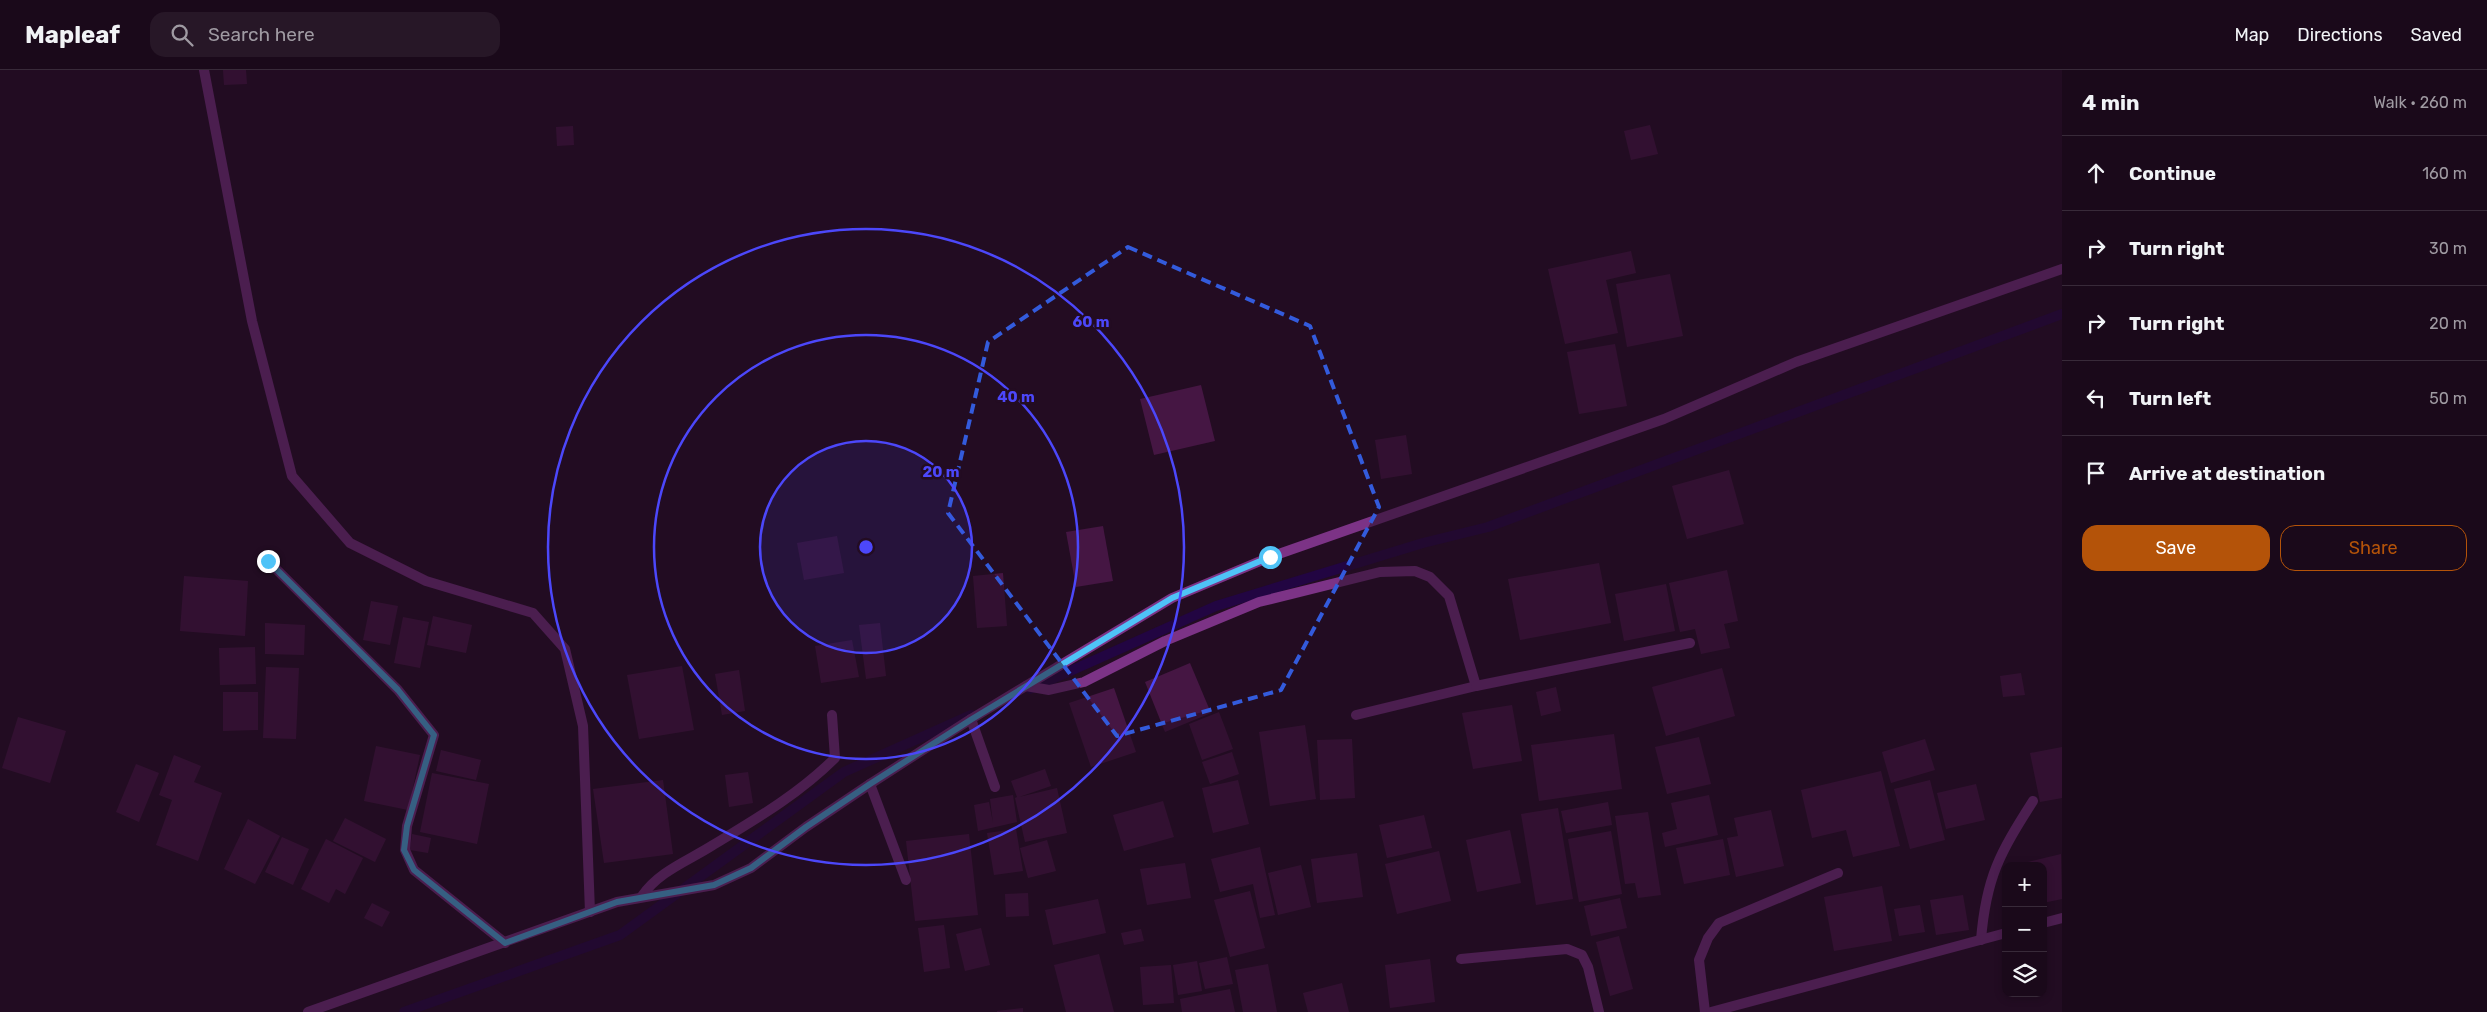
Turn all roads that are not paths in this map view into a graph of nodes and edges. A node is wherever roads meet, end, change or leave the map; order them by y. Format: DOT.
graph roads {
  1 [pos="204,70"];
  2 [pos="2062,268"];
  3 [pos="268,561"];
  4 [pos="1690,643"];
  5 [pos="1026,686"];
  6 [pos="1476,686"];
  7 [pos="832,715"];
  8 [pos="1356,715"];
  9 [pos="972,719"];
  10 [pos="870,784"];
  11 [pos="995,787"];
  12 [pos="2033,801"];
  13 [pos="1838,873"];
  14 [pos="906,880"];
  15 [pos="642,896"];
  16 [pos="590,912"];
  17 [pos="2062,918"];
  18 [pos="2047,922"];
  19 [pos="2002,934"];
  20 [pos="1981,940"];
  21 [pos="505,943"];
  22 [pos="1461,959"];
  23 [pos="308,1012"];
  24 [pos="1599,1012"];
  25 [pos="1705,1012"];
  26 [pos="1711,1012"];
  1 -- 16 [label="street"];
  2 -- 5 [label="street"];
  3 -- 21 [label="street"];
  4 -- 6 [label="street"];
  5 -- 6 [label="street"];
  5 -- 9 [label="street"];
  6 -- 8 [label="street"];
  7 -- 15 [label="street"];
  9 -- 10 [label="street"];
  9 -- 11 [label="street"];
  10 -- 14 [label="street"];
  10 -- 15 [label="street"];
  12 -- 20 [label="street"];
  13 -- 25 [label="street"];
  15 -- 16 [label="street"];
  16 -- 21 [label="street"];
  17 -- 18 [label="street"];
  19 -- 20 [label="street"];
  20 -- 26 [label="street"];
  21 -- 23 [label="street"];
  22 -- 24 [label="street"];
}
